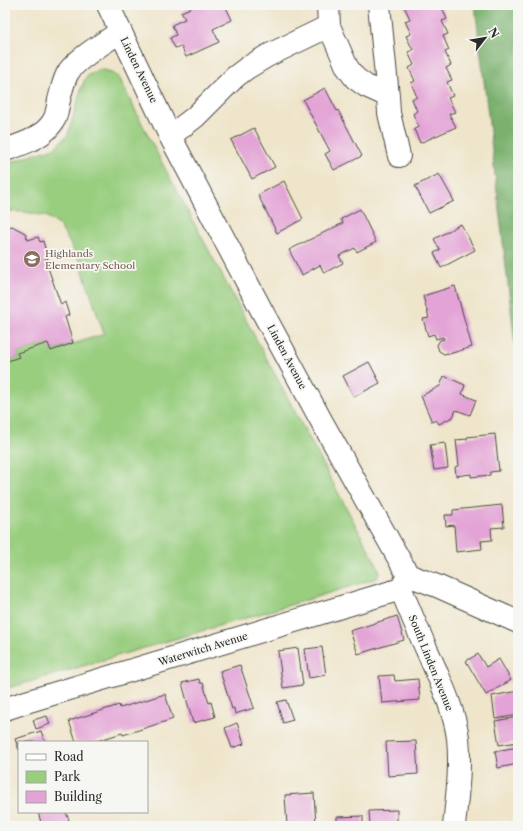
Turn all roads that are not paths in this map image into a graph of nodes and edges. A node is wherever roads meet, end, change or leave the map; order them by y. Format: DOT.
graph roads {
  1 [pos="108,5"];
  2 [pos="379,5"];
  3 [pos="328,15"];
  4 [pos="120,32"];
  5 [pos="388,96"];
  6 [pos="170,136"];
  7 [pos="5,150"];
  8 [pos="399,156"];
  9 [pos="405,582"];
  10 [pos="518,622"];
  11 [pos="5,709"];
  12 [pos="454,826"];
  1 -- 4 [label="street, Linden Avenue"];
  2 -- 5 [label="street"];
  3 -- 5 [label="street"];
  3 -- 6 [label="street"];
  4 -- 6 [label="street, Linden Avenue"];
  4 -- 7 [label="street"];
  5 -- 8 [label="street"];
  6 -- 9 [label="street, Linden Avenue"];
  9 -- 10 [label="street"];
  9 -- 11 [label="street, Waterwitch Avenue"];
  9 -- 12 [label="street, South Linden Avenue"];
}
